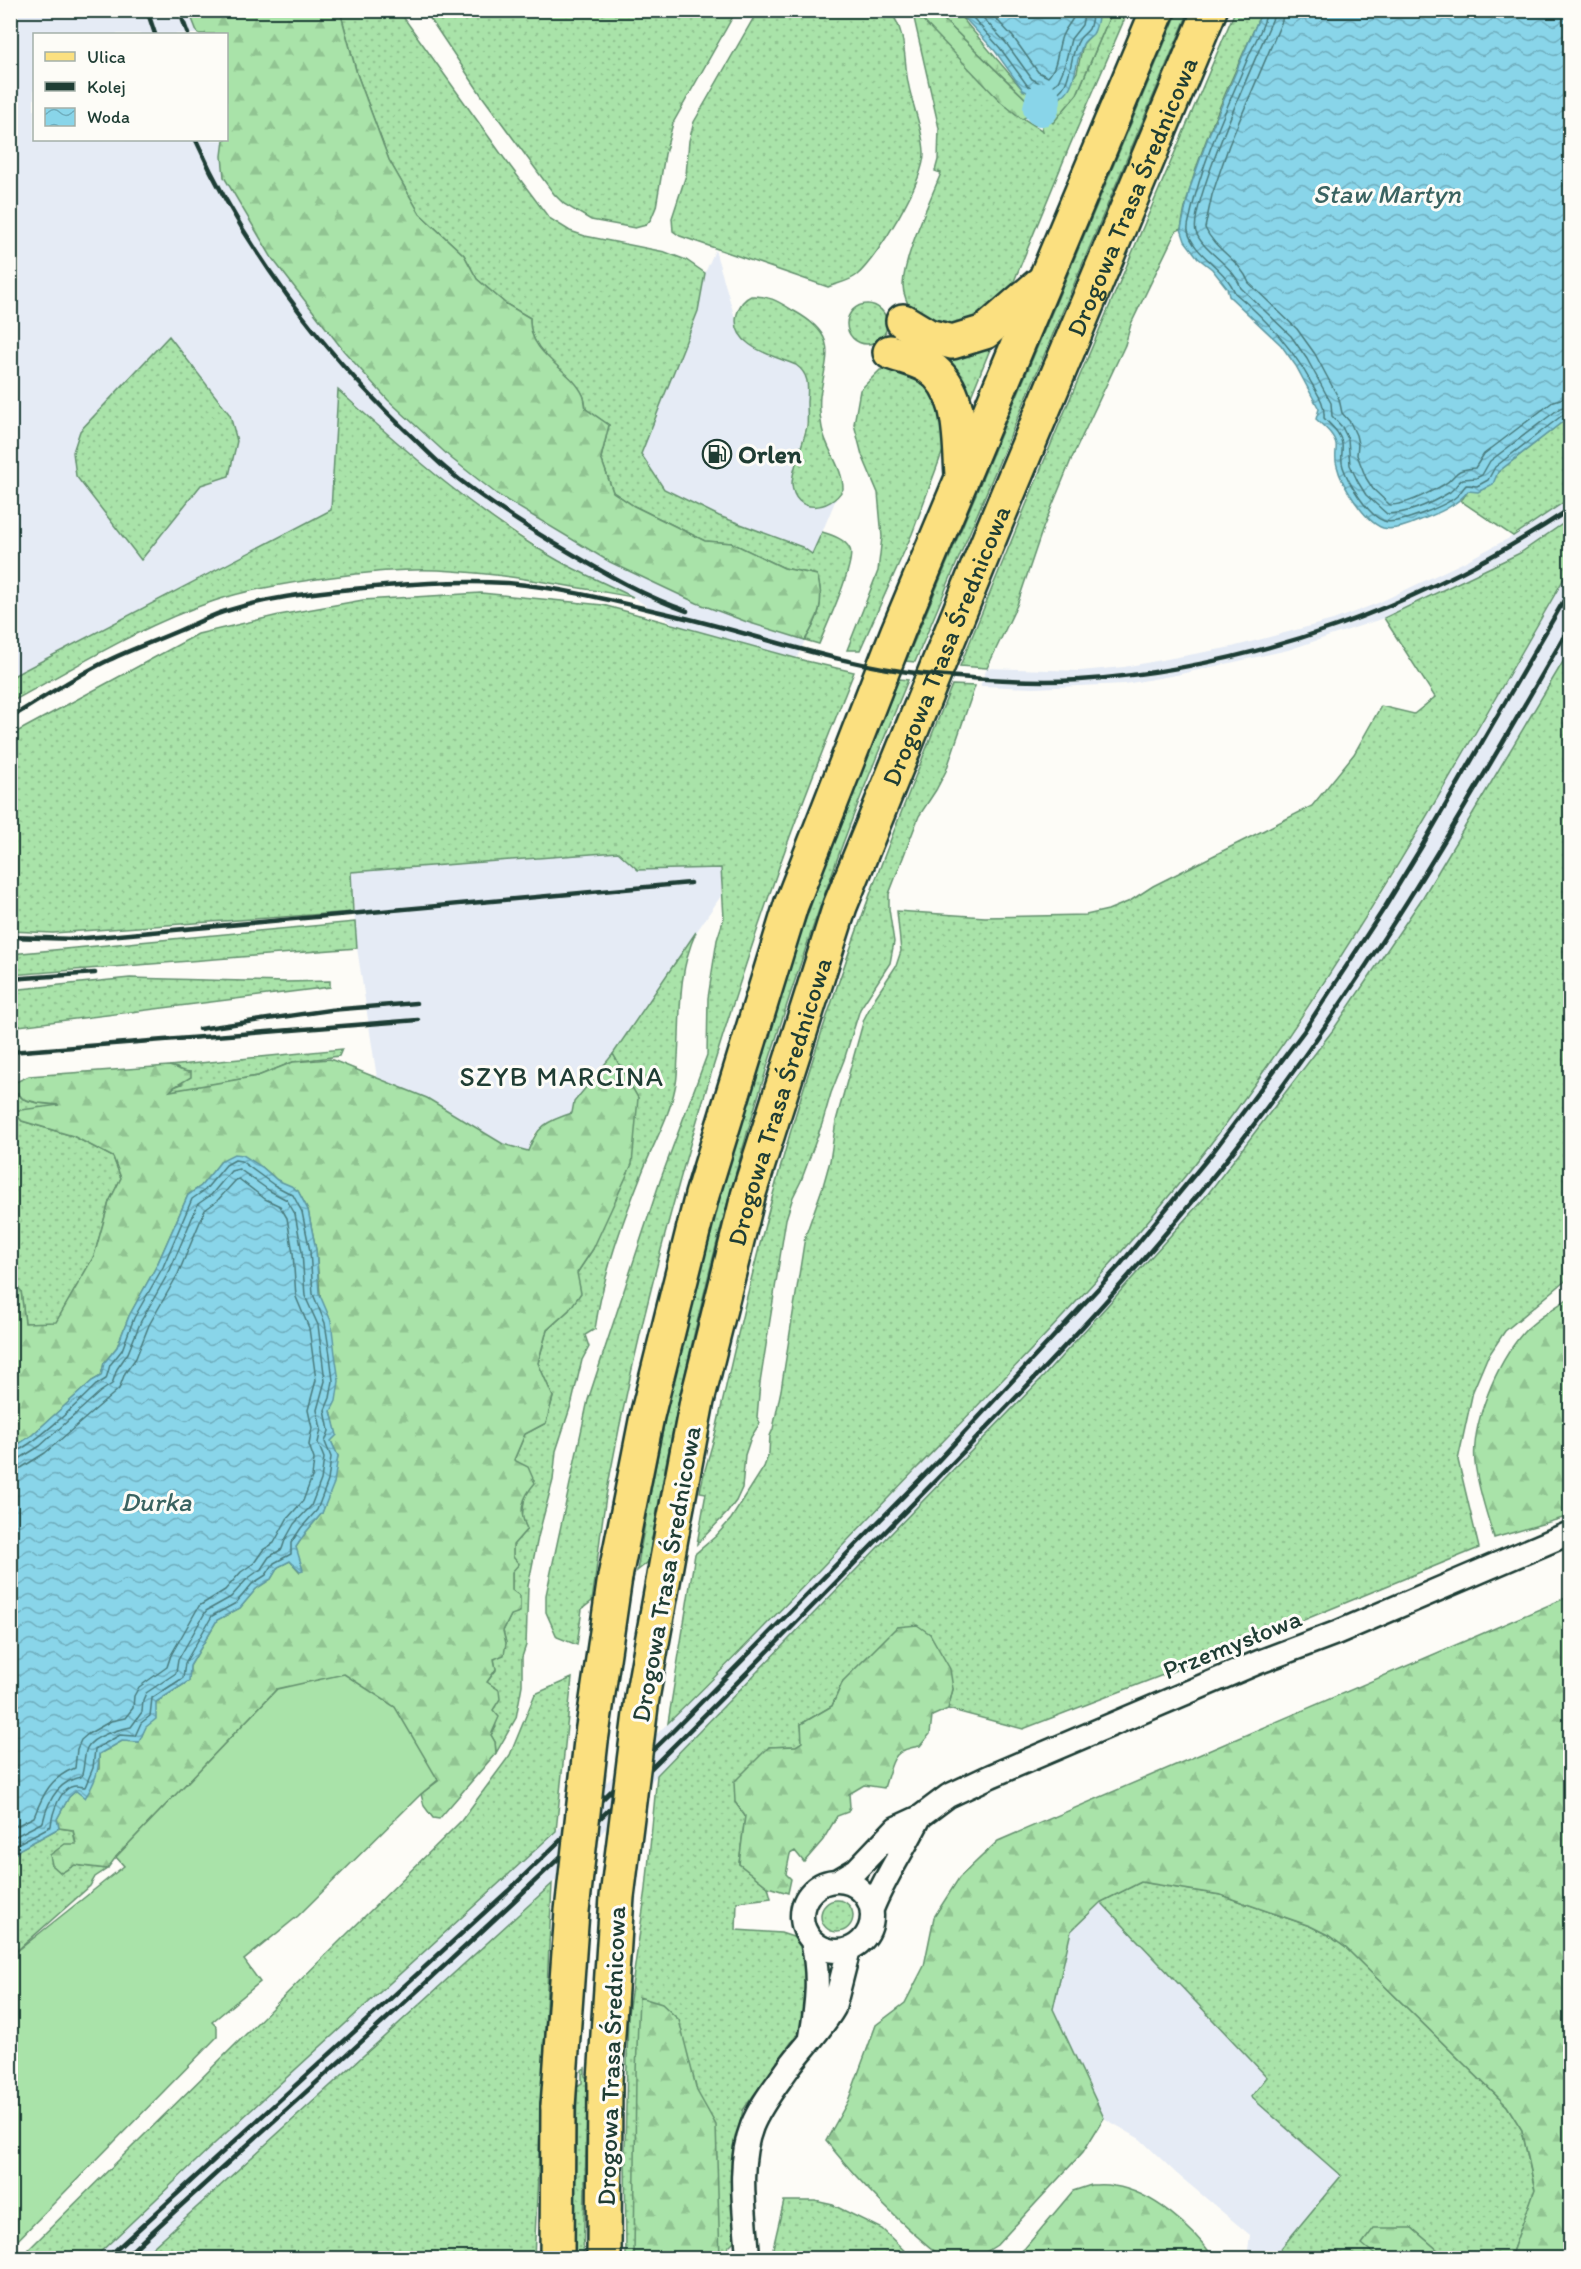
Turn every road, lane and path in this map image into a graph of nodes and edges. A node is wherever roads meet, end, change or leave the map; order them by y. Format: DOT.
graph roads {
  1 [pos="1158,10"];
  2 [pos="1210,10"];
  3 [pos="1045,280"];
  4 [pos="903,321"];
  5 [pos="890,352"];
  6 [pos="962,479"];
  7 [pos="1570,1533"];
  8 [pos="920,1817"];
  9 [pos="839,1880"];
  10 [pos="872,1909"];
  11 [pos="812,1941"];
  12 [pos="849,1949"];
  13 [pos="811,2038"];
  14 [pos="557,2259"];
  15 [pos="604,2259"];
  16 [pos="748,2259"];
  1 -- 3 [label="main road, Drogowa Trasa Średnicowa"];
  2 -- 15 [label="main road, Drogowa Trasa Średnicowa, bridge"];
  3 -- 4 [label="main road"];
  3 -- 6 [label="main road, Drogowa Trasa Średnicowa"];
  5 -- 6 [label="main road"];
  6 -- 14 [label="main road, Drogowa Trasa Średnicowa, bridge"];
  7 -- 8 [label="street, Przemysłowa"];
  8 -- 9 [label="street, Przemysłowa"];
  8 -- 10 [label="street, Przemysłowa"];
  9 -- 10 [label="street"];
  9 -- 11 [label="street"];
  10 -- 12 [label="street"];
  11 -- 12 [label="street"];
  11 -- 13 [label="street"];
  12 -- 13 [label="street"];
  13 -- 16 [label="street"];
}
